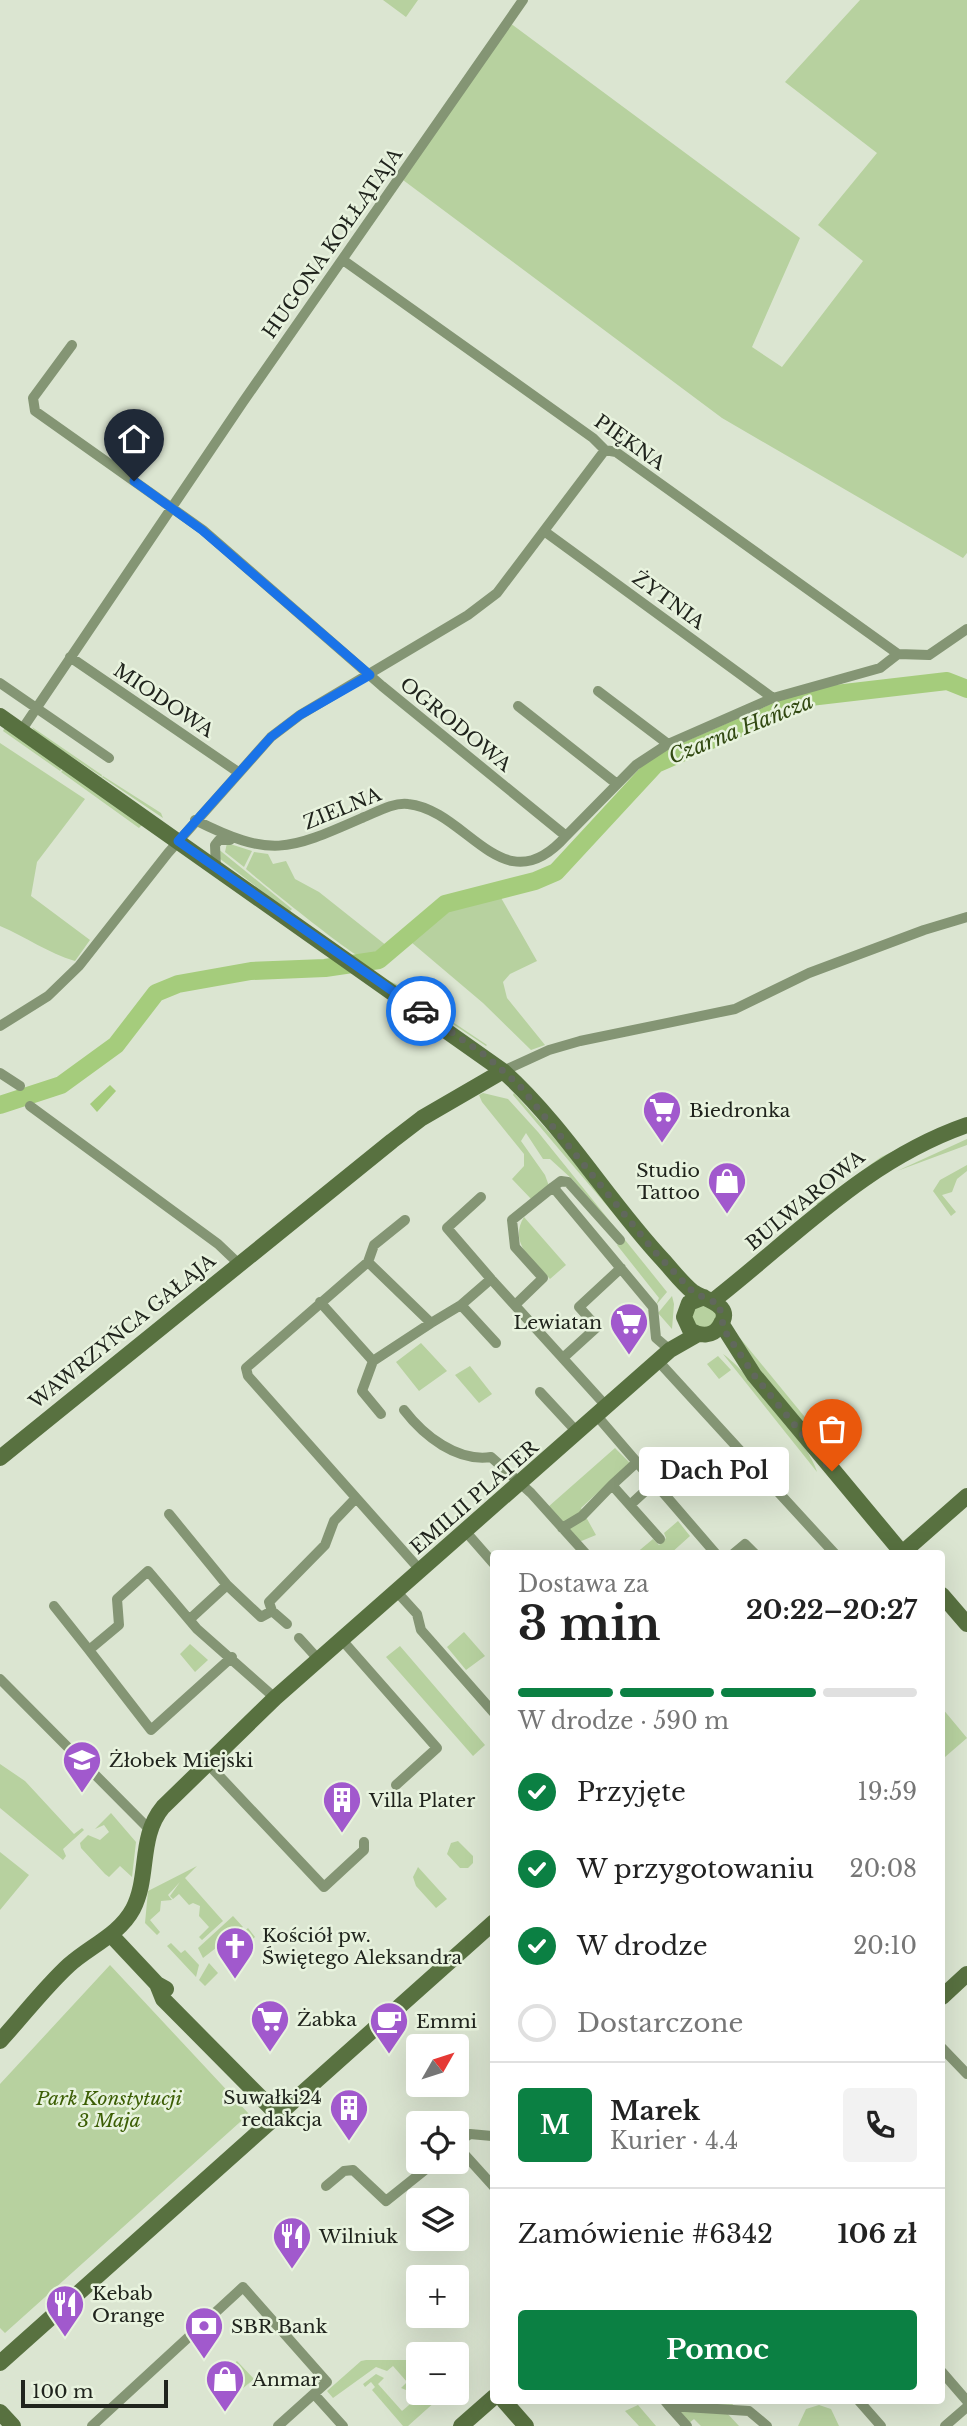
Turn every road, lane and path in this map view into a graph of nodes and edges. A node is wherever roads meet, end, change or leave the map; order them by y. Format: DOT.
graph roads {
  1 [pos="523,0"];
  2 [pos="342,260"];
  3 [pos="72,345"];
  4 [pos="605,450"];
  5 [pos="173,509"];
  6 [pos="544,531"];
  7 [pos="967,629"];
  8 [pos="898,654"];
  9 [pos="70,657"];
  10 [pos="370,675"];
  11 [pos="0,683"];
  12 [pos="598,691"];
  13 [pos="773,698"];
  14 [pos="518,706"];
  15 [pos="36,709"];
  16 [pos="0,716"];
  17 [pos="21,731"];
  18 [pos="668,744"];
  19 [pos="109,758"];
  20 [pos="238,772"];
  21 [pos="617,784"];
  22 [pos="195,820"];
  23 [pos="566,836"];
  24 [pos="233,840"];
  25 [pos="178,841"];
  26 [pos="216,868"];
  27 [pos="967,918"];
  28 [pos="0,1026"];
  29 [pos="503,1071"];
  30 [pos="0,1073"];
  31 [pos="20,1086"];
  32 [pos="30,1106"];
  33 [pos="967,1125"];
  34 [pos="967,1135"];
  35 [pos="553,1187"];
  36 [pos="481,1197"];
  37 [pos="405,1220"];
  38 [pos="620,1240"];
  39 [pos="655,1252"];
  40 [pos="368,1262"];
  41 [pos="239,1264"];
  42 [pos="621,1268"];
  43 [pos="491,1279"];
  44 [pos="320,1302"];
  45 [pos="461,1305"];
  46 [pos="515,1305"];
  47 [pos="715,1307"];
  48 [pos="686,1315"];
  49 [pos="431,1323"];
  50 [pos="703,1335"];
  51 [pos="496,1343"];
  52 [pos="665,1356"];
  53 [pos="564,1357"];
  54 [pos="373,1361"];
  55 [pos="754,1375"];
  56 [pos="540,1392"];
  57 [pos="404,1410"];
  58 [pos="602,1412"];
  59 [pos="381,1414"];
  60 [pos="578,1433"];
  61 [pos="0,1458"];
  62 [pos="636,1463"];
  63 [pos="654,1483"];
  64 [pos="521,1484"];
  65 [pos="612,1485"];
  66 [pos="967,1496"];
  67 [pos="355,1499"];
  68 [pos="630,1504"];
  69 [pos="169,1514"];
  70 [pos="562,1528"];
  71 [pos="466,1532"];
  72 [pos="660,1539"];
  73 [pos="582,1550"];
  74 [pos="713,1550"];
  75 [pos="738,1550"];
  76 [pos="751,1550"];
  77 [pos="832,1550"];
  78 [pos="899,1550"];
  79 [pos="906,1550"];
  80 [pos="490,1559"];
  81 [pos="421,1571"];
  82 [pos="227,1585"];
  83 [pos="397,1592"];
  84 [pos="945,1598"];
  85 [pos="54,1606"];
  86 [pos="272,1611"];
  87 [pos="190,1619"];
  88 [pos="287,1624"];
  89 [pos="967,1624"];
  90 [pos="299,1638"];
  91 [pos="342,1640"];
  92 [pos="89,1650"];
  93 [pos="232,1657"];
  94 [pos="318,1660"];
  95 [pos="0,1679"];
  96 [pos="275,1698"];
  97 [pos="490,1708"];
  98 [pos="207,1763"];
  99 [pos="396,1785"];
  100 [pos="149,1829"];
  101 [pos="364,1842"];
  102 [pos="490,1926"];
  103 [pos="111,1935"];
  104 [pos="967,1974"];
  105 [pos="945,1994"];
  106 [pos="0,2040"];
  107 [pos="945,2051"];
  108 [pos="967,2074"];
  109 [pos="278,2115"];
  110 [pos="490,2134"];
  111 [pos="469,2135"];
  112 [pos="469,2158"];
  113 [pos="421,2174"];
  114 [pos="490,2182"];
  115 [pos="326,2186"];
  116 [pos="0,2363"];
  117 [pos="945,2375"];
  118 [pos="314,2394"];
  119 [pos="490,2401"];
  120 [pos="967,2401"];
  121 [pos="506,2404"];
  122 [pos="668,2404"];
  123 [pos="677,2404"];
  124 [pos="862,2404"];
  125 [pos="967,2407"];
  126 [pos="0,2412"];
  127 [pos="93,2425"];
  128 [pos="13,2426"];
  129 [pos="278,2426"];
  130 [pos="343,2426"];
  131 [pos="461,2426"];
  132 [pos="526,2426"];
  133 [pos="687,2426"];
  134 [pos="767,2426"];
  135 [pos="881,2426"];
  136 [pos="945,2426"];
  1 -- 2 [label="street, HUGONA KOŁŁĄTAJA"];
  2 -- 4 [label="street, PIĘKNA"];
  2 -- 5 [label="street, HUGONA KOŁŁĄTAJA"];
  3 -- 5 [label="street"];
  4 -- 6 [label="street"];
  4 -- 8 [label="street, PIĘKNA"];
  5 -- 9 [label="street, HUGONA KOŁŁĄTAJA"];
  5 -- 10 [label="street, OGRODOWA"];
  6 -- 10 [label="street"];
  6 -- 13 [label="street, ŻYTNIA"];
  7 -- 8 [label="street"];
  8 -- 13 [label="street"];
  9 -- 15 [label="street, HUGONA KOŁŁĄTAJA"];
  9 -- 20 [label="street, MIODOWA"];
  10 -- 20 [label="street"];
  10 -- 23 [label="street, OGRODOWA"];
  11 -- 15 [label="street"];
  12 -- 18 [label="street"];
  13 -- 18 [label="street"];
  14 -- 21 [label="street"];
  15 -- 17 [label="street, HUGONA KOŁŁĄTAJA"];
  15 -- 19 [label="street"];
  16 -- 17 [label="street"];
  17 -- 25 [label="street"];
  18 -- 21 [label="street"];
  20 -- 22 [label="street"];
  21 -- 23 [label="street"];
  22 -- 24 [label="street, ZIELNA"];
  22 -- 25 [label="street"];
  23 -- 24 [label="street, ZIELNA"];
  24 -- 26 [label="street"];
  25 -- 26 [label="street"];
  25 -- 28 [label="street"];
  26 -- 29 [label="street"];
  27 -- 29 [label="street, WAWRZYŃCA GAŁAJA"];
  29 -- 39 [label="street"];
  29 -- 41 [label="street, WAWRZYŃCA GAŁAJA"];
  30 -- 31 [label="street"];
  32 -- 41 [label="street, WAWRZYŃCA GAŁAJA"];
  33 -- 47 [label="street, BULWAROWA"];
  34 -- 47 [label="street, BULWAROWA"];
  35 -- 38 [label="street"];
  35 -- 42 [label="street"];
  35 -- 46 [label="street"];
  36 -- 43 [label="street"];
  37 -- 40 [label="street"];
  39 -- 47 [label="street"];
  39 -- 48 [label="street"];
  40 -- 44 [label="street"];
  40 -- 49 [label="street"];
  41 -- 61 [label="street, WAWRZYŃCA GAŁAJA"];
  42 -- 52 [label="street"];
  42 -- 53 [label="street"];
  43 -- 45 [label="street"];
  43 -- 46 [label="street"];
  44 -- 54 [label="street"];
  44 -- 67 [label="street"];
  45 -- 49 [label="street"];
  45 -- 51 [label="street"];
  46 -- 53 [label="street"];
  47 -- 48 [label="street"];
  47 -- 50 [label="street, EMILII PLATER"];
  47 -- 55 [label="street"];
  48 -- 50 [label="street"];
  48 -- 52 [label="street, EMILII PLATER"];
  49 -- 54 [label="street"];
  50 -- 52 [label="street, EMILII PLATER"];
  50 -- 55 [label="street"];
  52 -- 58 [label="street, EMILII PLATER"];
  52 -- 77 [label="street"];
  53 -- 58 [label="street"];
  54 -- 59 [label="street"];
  55 -- 78 [label="street"];
  56 -- 60 [label="street"];
  57 -- 64 [label="street"];
  58 -- 60 [label="street, EMILII PLATER"];
  58 -- 62 [label="street"];
  60 -- 64 [label="street, EMILII PLATER"];
  62 -- 63 [label="street"];
  62 -- 65 [label="street"];
  63 -- 68 [label="street"];
  63 -- 74 [label="street"];
  64 -- 70 [label="street"];
  64 -- 71 [label="street, EMILII PLATER"];
  65 -- 68 [label="street"];
  65 -- 70 [label="street"];
  66 -- 79 [label="street"];
  67 -- 81 [label="street"];
  67 -- 86 [label="street"];
  68 -- 72 [label="street"];
  69 -- 82 [label="street"];
  70 -- 73 [label="street"];
  71 -- 80 [label="street"];
  71 -- 81 [label="street, EMILII PLATER"];
  75 -- 76 [label="street"];
  81 -- 83 [label="street, EMILII PLATER"];
  82 -- 86 [label="street"];
  82 -- 87 [label="street"];
  83 -- 91 [label="street, EMILII PLATER"];
  83 -- 97 [label="street"];
  84 -- 89 [label="street"];
  85 -- 92 [label="street"];
  86 -- 88 [label="street"];
  87 -- 92 [label="street"];
  87 -- 93 [label="street"];
  90 -- 94 [label="street"];
  91 -- 94 [label="street, EMILII PLATER"];
  91 -- 99 [label="street"];
  92 -- 93 [label="street"];
  93 -- 96 [label="street"];
  94 -- 96 [label="street, EMILII PLATER"];
  95 -- 100 [label="street"];
  96 -- 98 [label="street, EMILII PLATER"];
  98 -- 100 [label="street, EMILII PLATER"];
  98 -- 101 [label="street"];
  100 -- 103 [label="street"];
  102 -- 109 [label="street"];
  103 -- 106 [label="street"];
  103 -- 109 [label="street"];
  104 -- 105 [label="street"];
  107 -- 108 [label="street"];
  109 -- 116 [label="street"];
  110 -- 111 [label="street"];
  112 -- 114 [label="street"];
  113 -- 115 [label="street"];
  117 -- 120 [label="street"];
  118 -- 127 [label="street"];
  118 -- 129 [label="street"];
  118 -- 130 [label="street"];
  119 -- 131 [label="street"];
  121 -- 132 [label="street"];
  122 -- 133 [label="street"];
  123 -- 134 [label="street"];
  124 -- 135 [label="street"];
  125 -- 136 [label="street"];
  126 -- 128 [label="street"];
}
